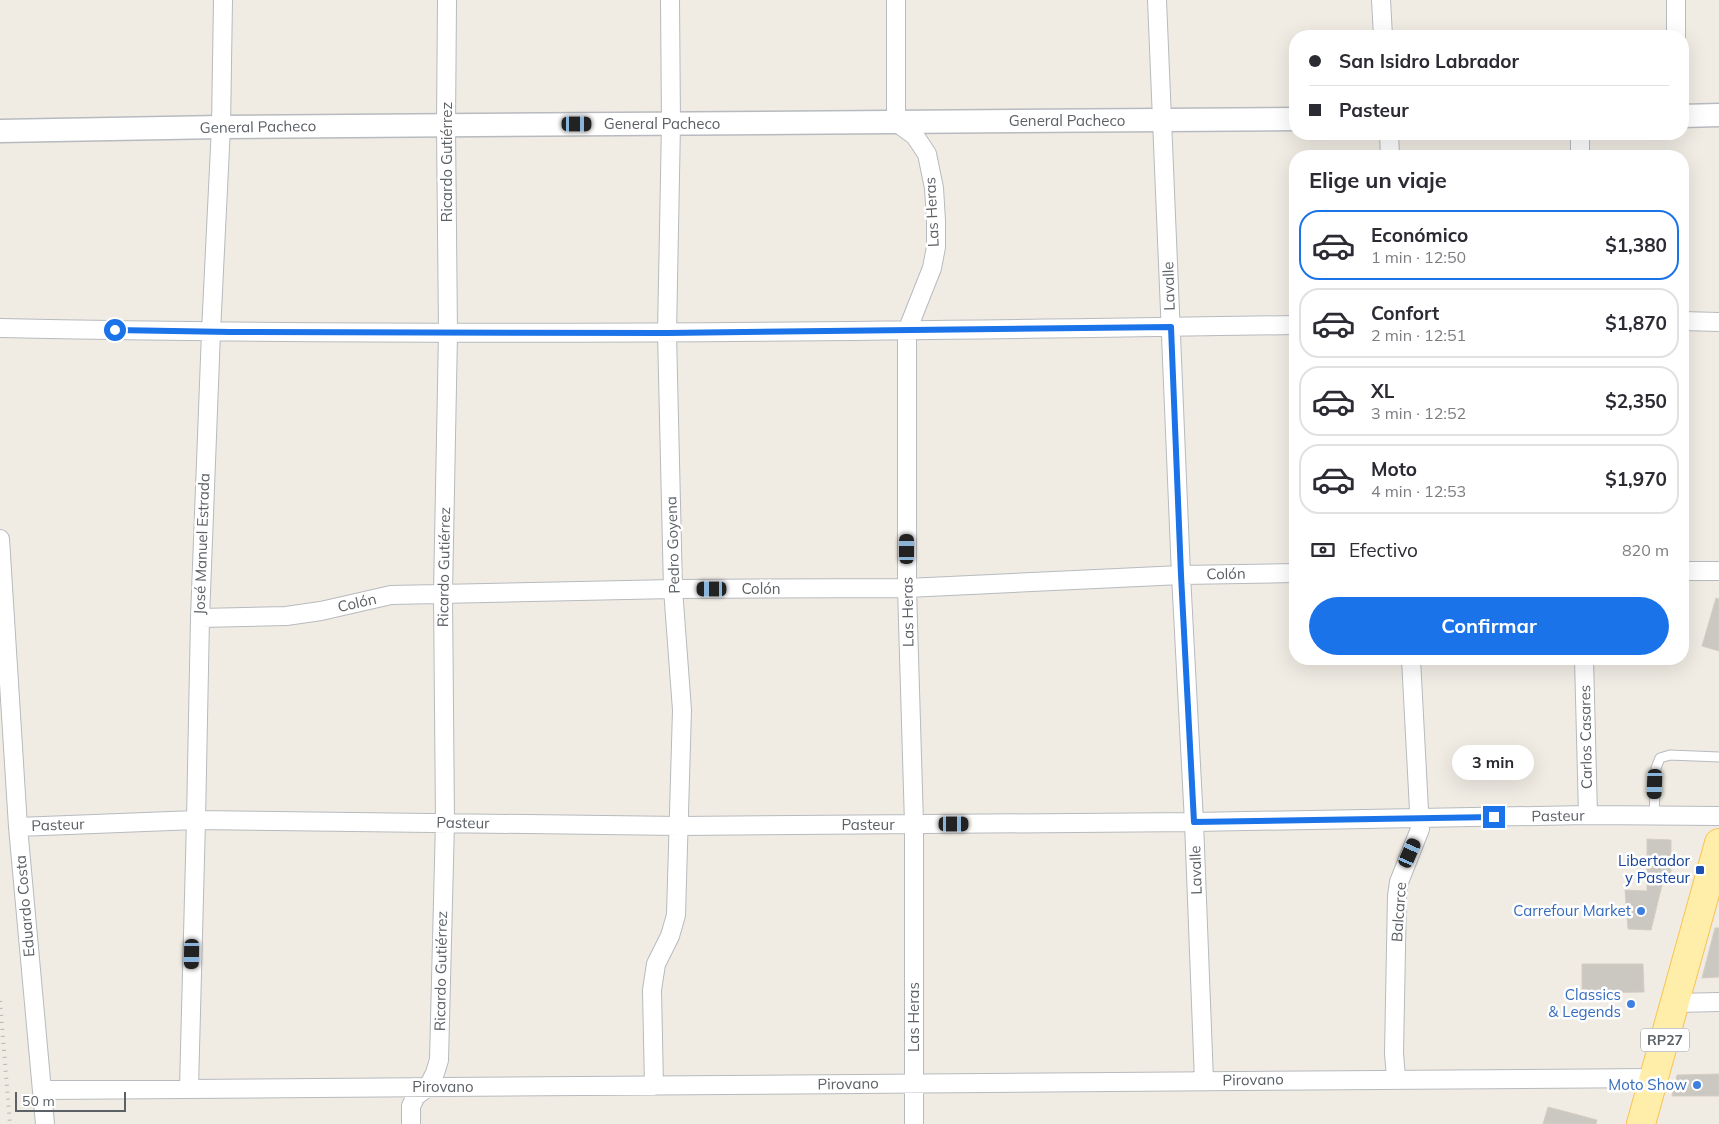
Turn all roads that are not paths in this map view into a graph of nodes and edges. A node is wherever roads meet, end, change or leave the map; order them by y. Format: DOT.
graph roads {
  1 [pos="223,0"];
  2 [pos="446,0"];
  3 [pos="670,0"];
  4 [pos="896,0"];
  5 [pos="1158,0"];
  6 [pos="1381,0"];
  7 [pos="1676,0"];
  8 [pos="1383,30"];
  9 [pos="1676,30"];
  10 [pos="1719,115"];
  11 [pos="1689,116"];
  12 [pos="1289,119"];
  13 [pos="1162,120"];
  14 [pos="896,122"];
  15 [pos="671,124"];
  16 [pos="446,126"];
  17 [pos="221,127"];
  18 [pos="0,131"];
  19 [pos="1689,321"];
  20 [pos="1719,322"];
  21 [pos="1289,325"];
  22 [pos="1171,327"];
  23 [pos="0,328"];
  24 [pos="907,331"];
  25 [pos="210,332"];
  26 [pos="448,333"];
  27 [pos="667,333"];
  28 [pos="0,539"];
  29 [pos="1719,571"];
  30 [pos="1689,572"];
  31 [pos="1289,573"];
  32 [pos="1181,575"];
  33 [pos="907,588"];
  34 [pos="674,589"];
  35 [pos="443,593"];
  36 [pos="200,618"];
  37 [pos="1411,665"];
  38 [pos="1584,665"];
  39 [pos="1719,756"];
  40 [pos="1588,816"];
  41 [pos="1654,816"];
  42 [pos="1719,816"];
  43 [pos="1420,819"];
  44 [pos="196,820"];
  45 [pos="445,822"];
  46 [pos="1194,822"];
  47 [pos="914,824"];
  48 [pos="680,826"];
  49 [pos="18,827"];
  50 [pos="1719,843"];
  51 [pos="1719,1002"];
  52 [pos="1675,1003"];
  53 [pos="1396,1078"];
  54 [pos="1654,1078"];
  55 [pos="1204,1081"];
  56 [pos="914,1083"];
  57 [pos="654,1086"];
  58 [pos="428,1087"];
  59 [pos="189,1088"];
  60 [pos="43,1090"];
  61 [pos="45,1124"];
  62 [pos="411,1124"];
  63 [pos="914,1124"];
  64 [pos="1641,1124"];
  1 -- 17 [label="street, José Manuel Estrada"];
  2 -- 16 [label="street, Ricardo Gutiérrez"];
  3 -- 15 [label="street, Pedro Goyena"];
  4 -- 14 [label="street"];
  5 -- 13 [label="street, Lavalle"];
  6 -- 8 [label="street"];
  7 -- 9 [label="street"];
  10 -- 11 [label="street"];
  12 -- 13 [label="street, General Pacheco"];
  13 -- 14 [label="street, General Pacheco"];
  13 -- 22 [label="street, Lavalle"];
  14 -- 15 [label="street, General Pacheco"];
  14 -- 24 [label="street, Las Heras"];
  15 -- 16 [label="street, General Pacheco"];
  15 -- 27 [label="street, Pedro Goyena"];
  16 -- 17 [label="street, General Pacheco"];
  16 -- 26 [label="street, Ricardo Gutiérrez"];
  17 -- 18 [label="street, General Pacheco"];
  17 -- 25 [label="street, José Manuel Estrada"];
  19 -- 20 [label="street"];
  21 -- 22 [label="street"];
  22 -- 24 [label="street"];
  22 -- 32 [label="street, Lavalle"];
  23 -- 25 [label="street"];
  24 -- 27 [label="street"];
  24 -- 33 [label="street, Las Heras"];
  25 -- 26 [label="street"];
  25 -- 36 [label="street, José Manuel Estrada"];
  26 -- 27 [label="street"];
  26 -- 35 [label="street, Ricardo Gutiérrez"];
  27 -- 34 [label="street, Pedro Goyena"];
  28 -- 49 [label="street, Eduardo Costa"];
  29 -- 30 [label="street"];
  31 -- 32 [label="street, Colón"];
  32 -- 33 [label="street, Colón"];
  32 -- 46 [label="street, Lavalle"];
  33 -- 34 [label="street, Colón"];
  33 -- 47 [label="street, Las Heras"];
  34 -- 35 [label="street, Colón"];
  34 -- 48 [label="street, Pedro Goyena"];
  35 -- 36 [label="street, Colón"];
  35 -- 45 [label="street, Ricardo Gutiérrez"];
  36 -- 44 [label="street, José Manuel Estrada"];
  37 -- 43 [label="street, Balcarce"];
  38 -- 40 [label="street, Carlos Casares"];
  39 -- 41 [label="lane"];
  40 -- 41 [label="street, Pasteur"];
  40 -- 43 [label="street, Pasteur"];
  41 -- 42 [label="street, Pasteur"];
  43 -- 46 [label="street, Pasteur"];
  43 -- 53 [label="street, Balcarce"];
  44 -- 45 [label="street, Pasteur"];
  44 -- 49 [label="street, Pasteur"];
  44 -- 59 [label="street, José Manuel Estrada"];
  45 -- 48 [label="street, Pasteur"];
  45 -- 58 [label="street, Ricardo Gutiérrez"];
  46 -- 47 [label="street, Pasteur"];
  46 -- 55 [label="street, Lavalle"];
  47 -- 48 [label="street, Pasteur"];
  47 -- 56 [label="street, Las Heras"];
  48 -- 57 [label="street, Pedro Goyena"];
  49 -- 60 [label="street, Eduardo Costa"];
  50 -- 52 [label="main road, RP27"];
  51 -- 52 [label="street"];
  52 -- 54 [label="main road, RP27"];
  53 -- 54 [label="street, Pirovano"];
  53 -- 55 [label="street, Pirovano"];
  54 -- 64 [label="main road, RP27"];
  55 -- 56 [label="street, Pirovano"];
  56 -- 57 [label="street, Pirovano"];
  56 -- 63 [label="street, Las Heras"];
  57 -- 58 [label="street, Pirovano"];
  58 -- 59 [label="street, Pirovano"];
  58 -- 62 [label="street, Ricardo Gutiérrez"];
  59 -- 60 [label="street, Pirovano"];
  60 -- 61 [label="street, Eduardo Costa"];
}
